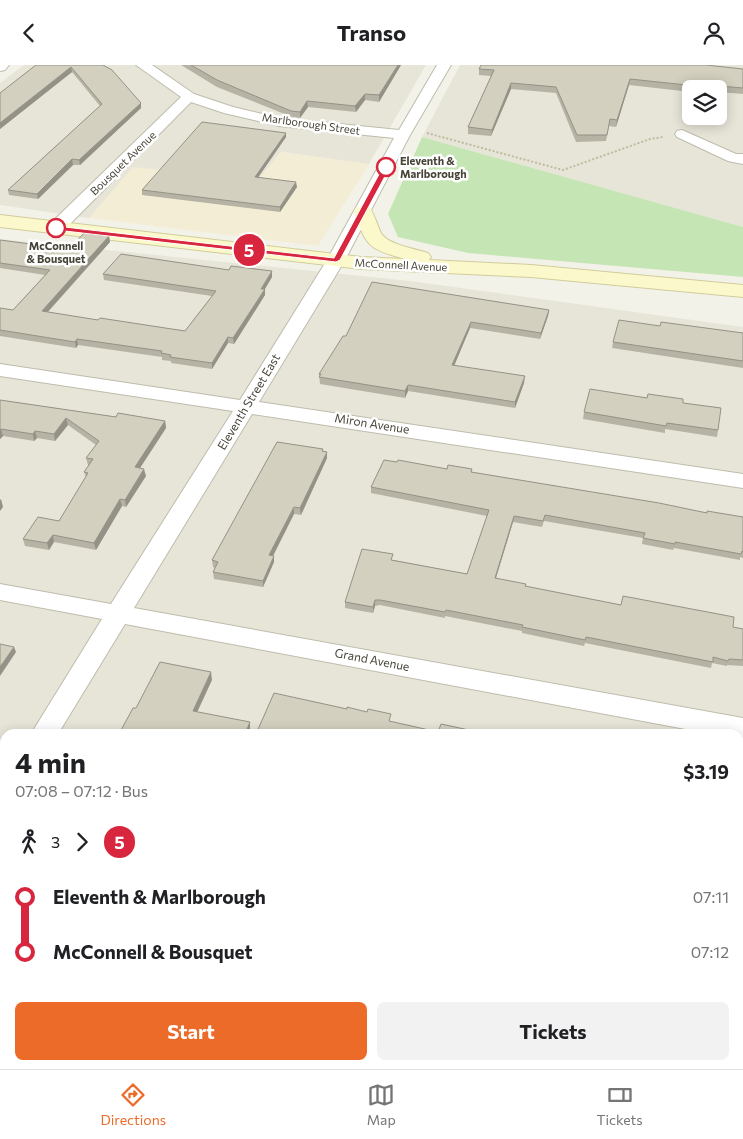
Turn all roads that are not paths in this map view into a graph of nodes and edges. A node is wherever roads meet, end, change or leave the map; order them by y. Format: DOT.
graph roads {
  1 [pos="143,65"];
  2 [pos="444,65"];
  3 [pos="189,97"];
  4 [pos="405,131"];
  5 [pos="682,134"];
  6 [pos="743,159"];
  7 [pos="363,212"];
  8 [pos="0,221"];
  9 [pos="56,228"];
  10 [pos="336,260"];
  11 [pos="531,271"];
  12 [pos="743,291"];
  13 [pos="0,369"];
  14 [pos="247,405"];
  15 [pos="743,481"];
  16 [pos="0,592"];
  17 [pos="119,613"];
  18 [pos="47,729"];
  19 [pos="743,729"];
  1 -- 3 [label="street, Marlborough Street"];
  2 -- 4 [label="street, Eleventh Street East"];
  3 -- 4 [label="street, Marlborough Street"];
  3 -- 9 [label="street, Bousquet Avenue"];
  4 -- 7 [label="street, Eleventh Street East"];
  5 -- 6 [label="street"];
  7 -- 10 [label="street, Eleventh Street East"];
  7 -- 11 [label="main road"];
  8 -- 9 [label="main road, McConnell Avenue"];
  9 -- 10 [label="main road, McConnell Avenue"];
  10 -- 11 [label="main road, McConnell Avenue"];
  10 -- 14 [label="street, Eleventh Street East"];
  11 -- 12 [label="main road, McConnell Avenue"];
  13 -- 14 [label="street, Miron Avenue"];
  14 -- 15 [label="street, Miron Avenue"];
  14 -- 17 [label="street, Eleventh Street East"];
  16 -- 17 [label="street, Grand Avenue"];
  17 -- 18 [label="street, Eleventh Street East"];
  17 -- 19 [label="street, Grand Avenue"];
}
